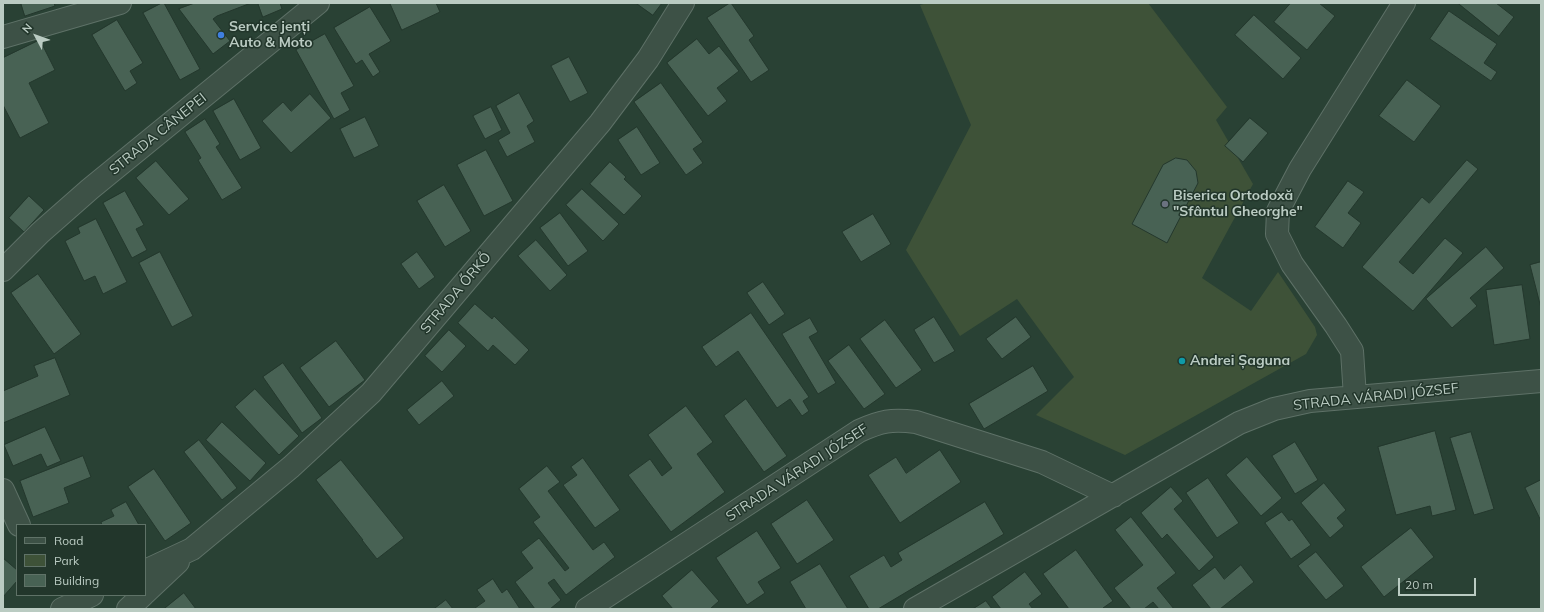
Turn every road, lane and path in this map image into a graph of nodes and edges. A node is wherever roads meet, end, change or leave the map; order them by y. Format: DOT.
graph roads {
  1 [pos="120,3"];
  2 [pos="318,3"];
  3 [pos="683,3"];
  4 [pos="1404,3"];
  5 [pos="3,37"];
  6 [pos="3,270"];
  7 [pos="1541,381"];
  8 [pos="1355,397"];
  9 [pos="3,490"];
  10 [pos="1113,496"];
  11 [pos="19,524"];
  12 [pos="192,549"];
  13 [pos="146,570"];
  14 [pos="146,592"];
  15 [pos="52,596"];
  16 [pos="90,596"];
  17 [pos="142,596"];
  18 [pos="58,609"];
  19 [pos="62,609"];
  20 [pos="128,609"];
  21 [pos="588,609"];
  22 [pos="915,609"];
  1 -- 5 [label="street"];
  2 -- 6 [label="street, STRADA CÂNEPEI"];
  3 -- 12 [label="street, STRADA ŐRKŐ"];
  4 -- 8 [label="street"];
  7 -- 8 [label="street, STRADA VÁRADI JÓZSEF"];
  8 -- 10 [label="street, STRADA VÁRADI JÓZSEF"];
  9 -- 11 [label="street"];
  10 -- 21 [label="street, STRADA VÁRADI JÓZSEF"];
  10 -- 22 [label="street, STRADA VÁRADI JÓZSEF"];
  12 -- 13 [label="street, STRADA ŐRKŐ"];
  12 -- 14 [label="street, STRADA ŐRKŐ"];
  15 -- 18 [label="street"];
  16 -- 19 [label="street"];
  17 -- 20 [label="street, STRADA ŐRKŐ"];
}
